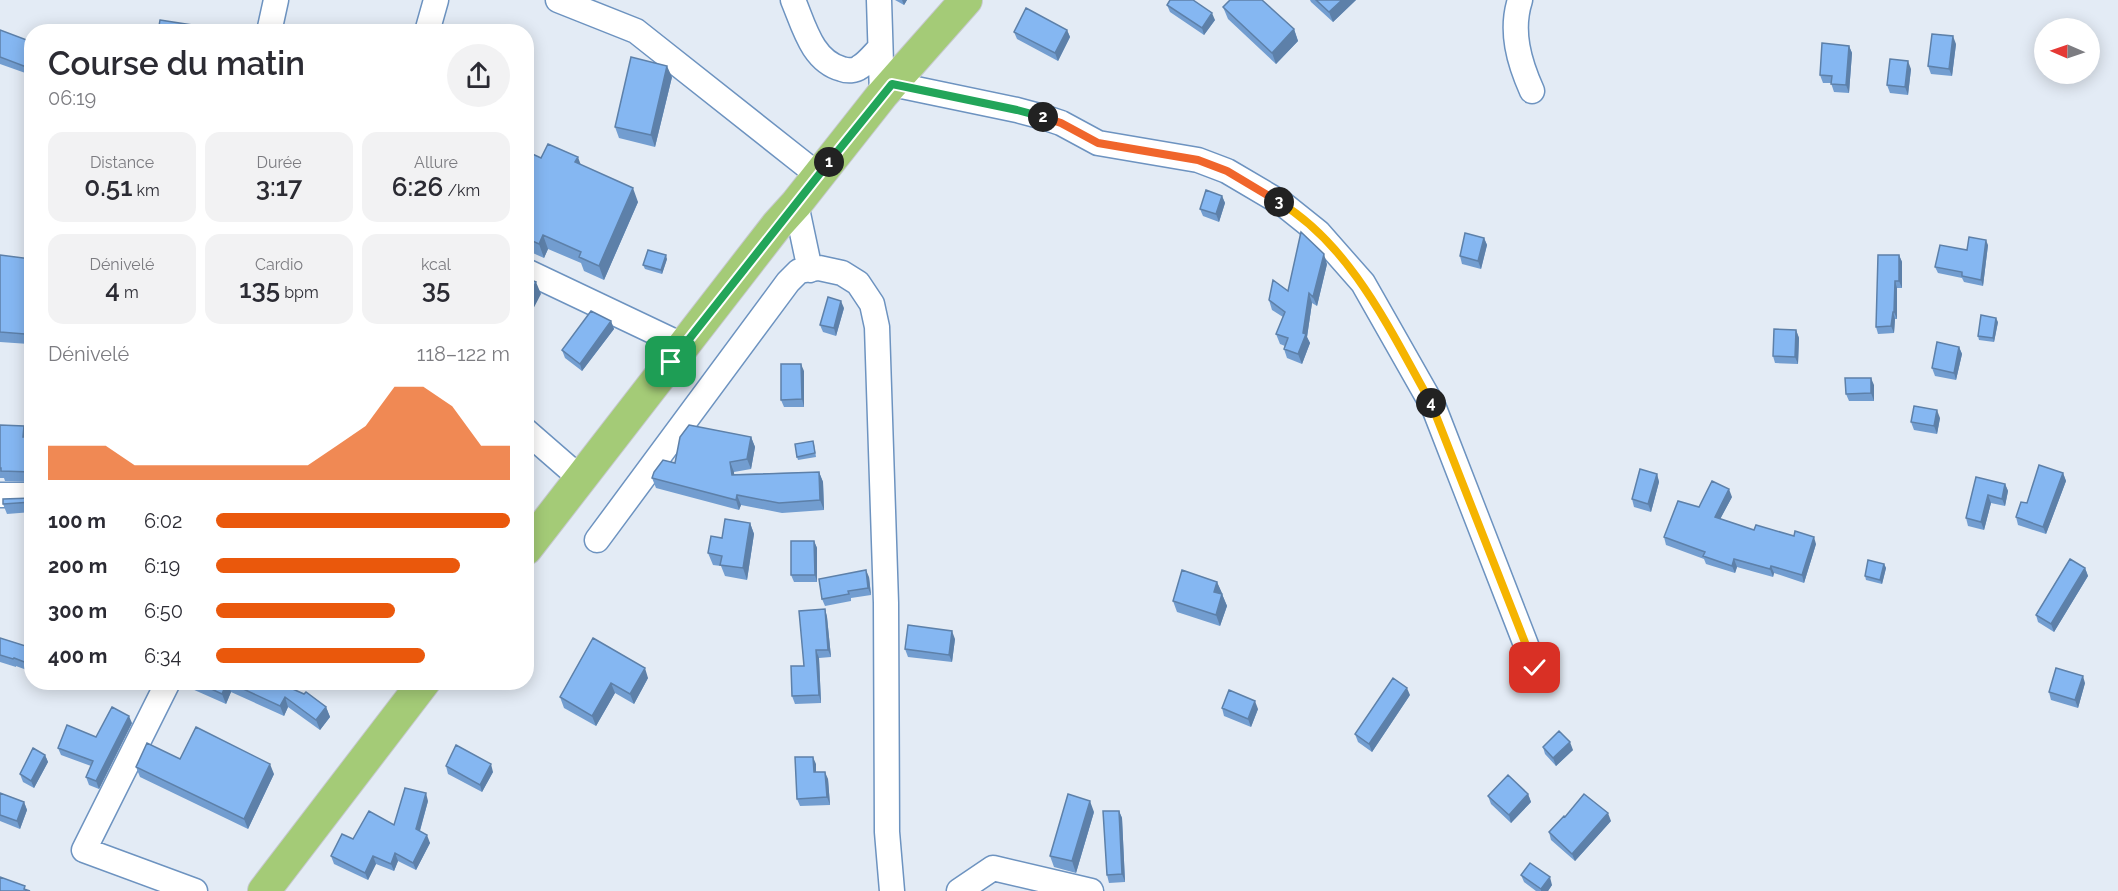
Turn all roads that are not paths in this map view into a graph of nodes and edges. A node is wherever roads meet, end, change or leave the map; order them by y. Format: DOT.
graph roads {
  1 [pos="276,0"];
  2 [pos="436,0"];
  3 [pos="558,0"];
  4 [pos="793,0"];
  5 [pos="879,0"];
  6 [pos="966,0"];
  7 [pos="1520,0"];
  8 [pos="271,24"];
  9 [pos="429,24"];
  10 [pos="880,48"];
  11 [pos="887,89"];
  12 [pos="1532,91"];
  13 [pos="818,175"];
  14 [pos="796,204"];
  15 [pos="810,270"];
  16 [pos="534,275"];
  17 [pos="684,346"];
  18 [pos="534,438"];
  19 [pos="580,478"];
  20 [pos="0,495"];
  21 [pos="24,495"];
  22 [pos="534,538"];
  23 [pos="597,540"];
  24 [pos="1535,668"];
  25 [pos="164,690"];
  26 [pos="418,690"];
  27 [pos="195,891"];
  28 [pos="264,891"];
  29 [pos="892,891"];
  30 [pos="959,891"];
  31 [pos="1091,891"];
  1 -- 8 [label="street"];
  2 -- 9 [label="street"];
  3 -- 13 [label="street"];
  4 -- 10 [label="street"];
  5 -- 10 [label="street"];
  6 -- 11 [label="main road"];
  7 -- 12 [label="street"];
  10 -- 11 [label="street"];
  11 -- 13 [label="main road"];
  11 -- 24 [label="street"];
  13 -- 14 [label="main road"];
  14 -- 15 [label="street"];
  14 -- 17 [label="main road"];
  15 -- 23 [label="street"];
  15 -- 29 [label="street"];
  16 -- 17 [label="street"];
  17 -- 19 [label="main road"];
  18 -- 19 [label="street"];
  19 -- 22 [label="main road"];
  20 -- 21 [label="street"];
  25 -- 27 [label="street"];
  26 -- 28 [label="main road"];
  30 -- 31 [label="street"];
}
